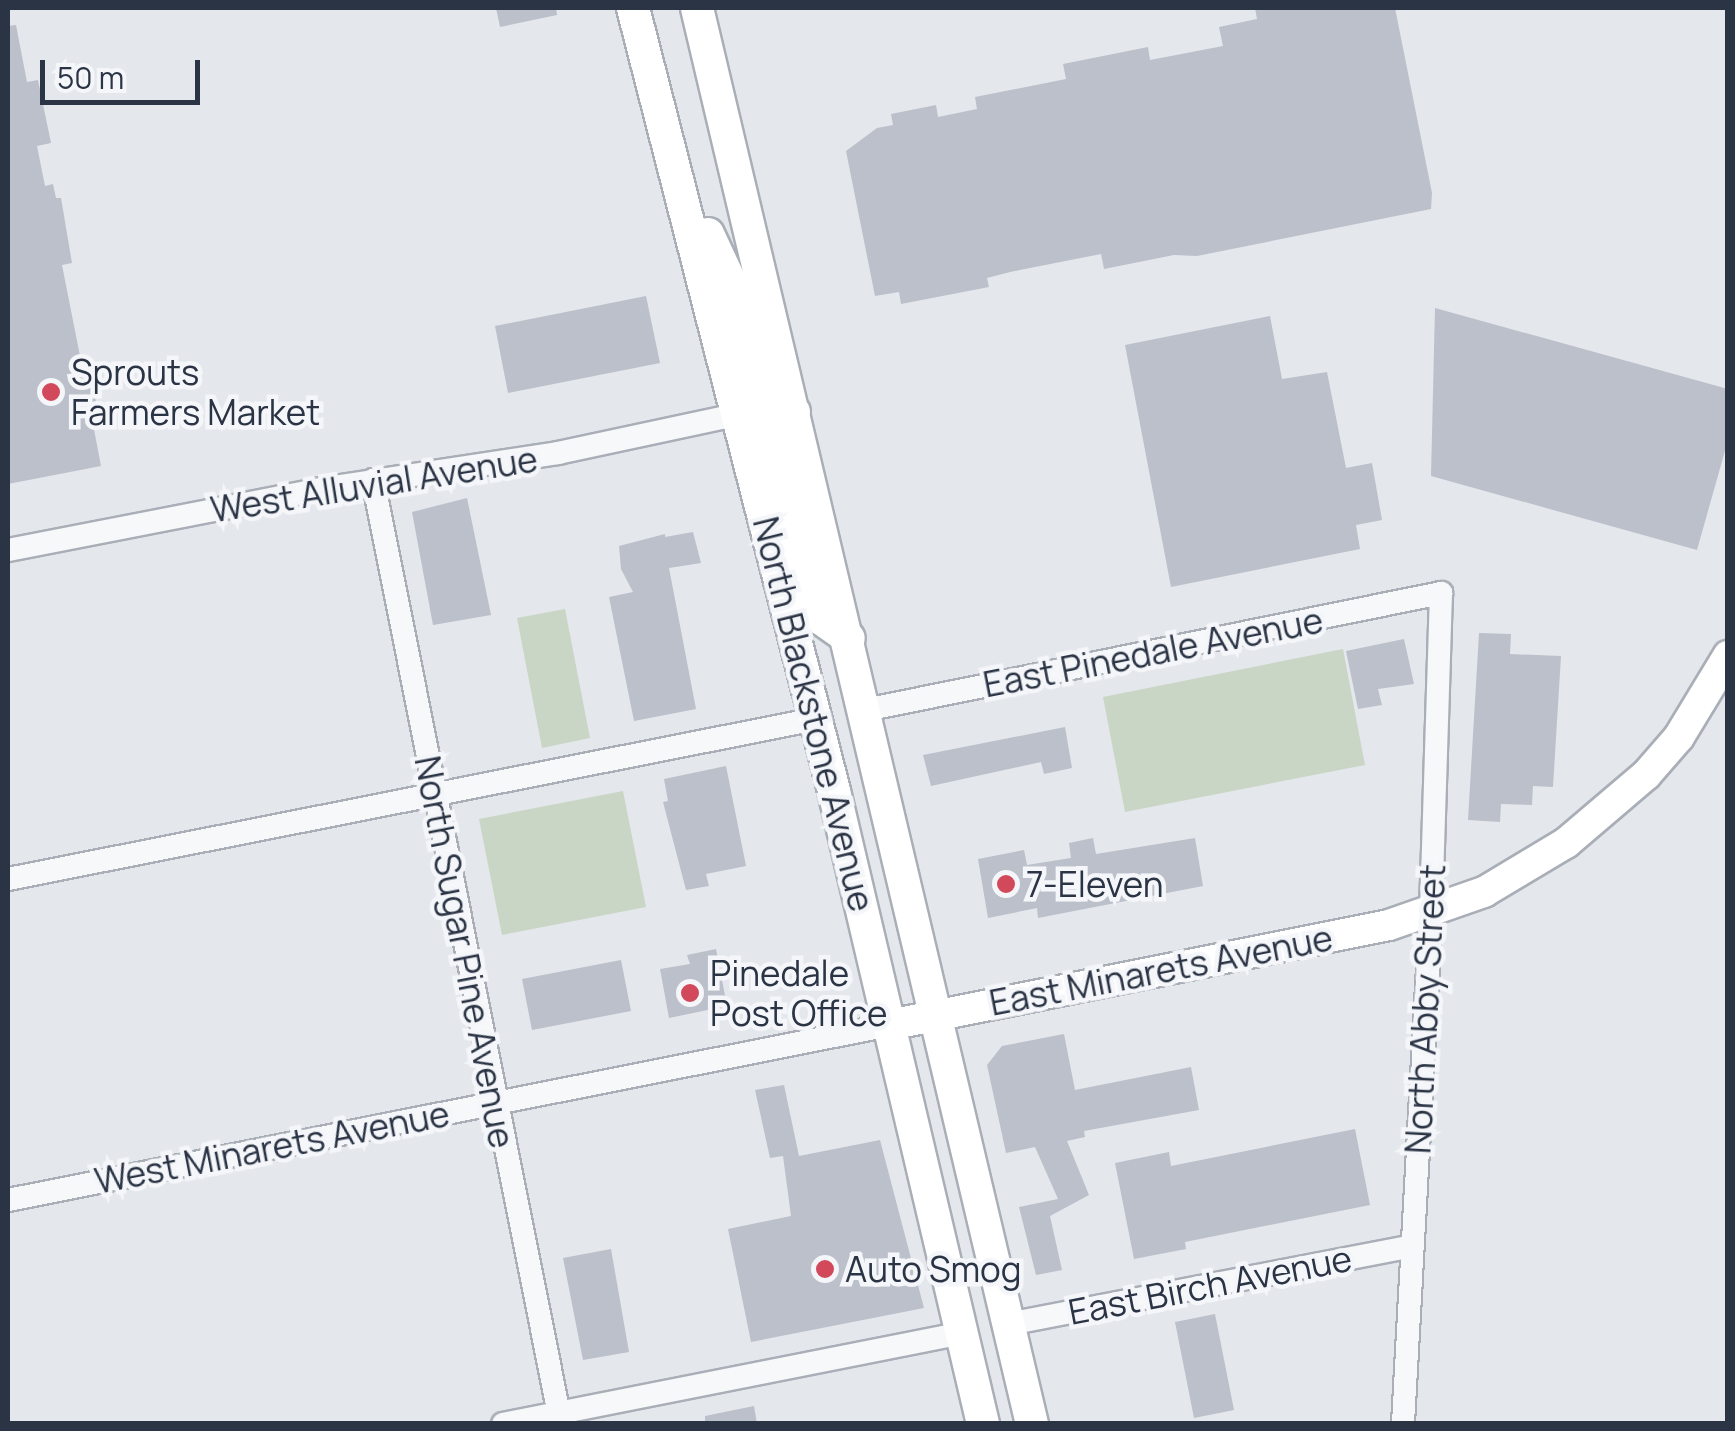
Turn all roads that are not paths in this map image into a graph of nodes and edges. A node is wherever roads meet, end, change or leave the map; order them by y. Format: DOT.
graph roads {
  1 [pos="633,8"];
  2 [pos="697,8"];
  3 [pos="670,153"];
  4 [pos="794,412"];
  5 [pos="740,414"];
  6 [pos="373,480"];
  7 [pos="8,550"];
  8 [pos="1441,594"];
  9 [pos="849,638"];
  10 [pos="1728,656"];
  11 [pos="865,710"];
  12 [pos="816,719"];
  13 [pos="434,794"];
  14 [pos="8,879"];
  15 [pos="1432,913"];
  16 [pos="936,1015"];
  17 [pos="889,1025"];
  18 [pos="495,1103"];
  19 [pos="8,1200"];
  20 [pos="1412,1246"];
  21 [pos="1008,1324"];
  22 [pos="962,1333"];
  23 [pos="559,1418"];
  24 [pos="503,1424"];
  25 [pos="983,1424"];
  26 [pos="1032,1424"];
  27 [pos="1403,1424"];
  1 -- 3 [label="main road, North Blackstone Avenue"];
  2 -- 4 [label="main road, North Blackstone Avenue"];
  3 -- 4 [label="main road"];
  3 -- 5 [label="main road, North Blackstone Avenue"];
  4 -- 9 [label="main road, North Blackstone Avenue"];
  5 -- 6 [label="street, West Alluvial Avenue"];
  5 -- 9 [label="main road"];
  5 -- 12 [label="main road, North Blackstone Avenue"];
  6 -- 7 [label="street, West Alluvial Avenue"];
  6 -- 13 [label="street, North Sugar Pine Avenue"];
  8 -- 11 [label="street, East Pinedale Avenue"];
  8 -- 15 [label="street, North Abby Street"];
  9 -- 11 [label="main road, North Blackstone Avenue"];
  10 -- 15 [label="main road, East Minarets Avenue"];
  11 -- 16 [label="main road, North Blackstone Avenue"];
  12 -- 13 [label="street"];
  12 -- 17 [label="main road, North Blackstone Avenue"];
  13 -- 14 [label="street"];
  13 -- 18 [label="street, North Sugar Pine Avenue"];
  15 -- 16 [label="main road, East Minarets Avenue"];
  15 -- 20 [label="street, North Abby Street"];
  16 -- 17 [label="main road, East Minarets Avenue"];
  16 -- 21 [label="main road, North Blackstone Avenue"];
  17 -- 18 [label="street, West Minarets Avenue"];
  17 -- 22 [label="main road, North Blackstone Avenue"];
  18 -- 19 [label="street, West Minarets Avenue"];
  18 -- 23 [label="street, North Sugar Pine Avenue"];
  20 -- 21 [label="street, East Birch Avenue"];
  20 -- 27 [label="street, North Abby Street"];
  21 -- 26 [label="main road, North Blackstone Avenue"];
  22 -- 23 [label="street"];
  22 -- 25 [label="main road, North Blackstone Avenue"];
  23 -- 24 [label="street"];
}
